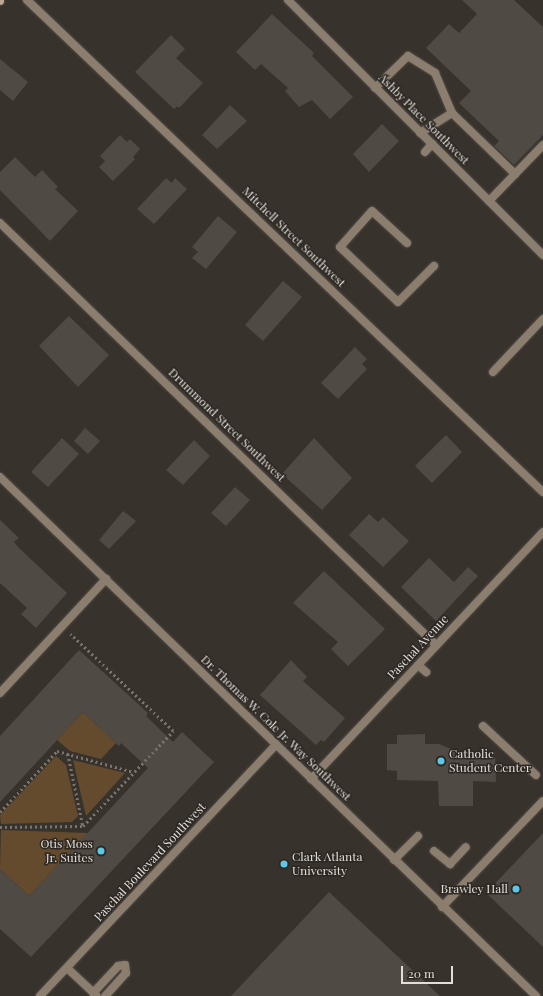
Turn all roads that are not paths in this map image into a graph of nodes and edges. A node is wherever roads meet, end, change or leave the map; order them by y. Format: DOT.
graph roads {
  1 [pos="28,0"];
  2 [pos="288,0"];
  3 [pos="375,88"];
  4 [pos="452,113"];
  5 [pos="420,132"];
  6 [pos="432,144"];
  7 [pos="543,145"];
  8 [pos="425,152"];
  9 [pos="515,174"];
  10 [pos="489,201"];
  11 [pos="0,223"];
  12 [pos="407,243"];
  13 [pos="543,255"];
  14 [pos="434,266"];
  15 [pos="543,318"];
  16 [pos="493,372"];
  17 [pos="0,477"];
  18 [pos="543,492"];
  19 [pos="543,532"];
  20 [pos="106,580"];
  21 [pos="436,646"];
  22 [pos="418,665"];
  23 [pos="426,672"];
  24 [pos="0,693"];
  25 [pos="483,726"];
  26 [pos="276,745"];
  27 [pos="536,775"];
  28 [pos="311,779"];
  29 [pos="543,801"];
  30 [pos="418,836"];
  31 [pos="466,847"];
  32 [pos="434,851"];
  33 [pos="394,860"];
  34 [pos="442,907"];
  35 [pos="67,968"];
  36 [pos="95,994"];
  37 [pos="40,996"];
  38 [pos="105,996"];
  39 [pos="536,996"];
  1 -- 18 [label="street, Mitchell Street Southwest"];
  2 -- 3 [label="street, Ashby Place Southwest"];
  3 -- 4 [label="street"];
  3 -- 5 [label="street, Ashby Place Southwest"];
  4 -- 5 [label="street"];
  4 -- 9 [label="street"];
  5 -- 6 [label="street, Ashby Place Southwest"];
  6 -- 8 [label="street"];
  6 -- 10 [label="street, Ashby Place Southwest"];
  7 -- 9 [label="street"];
  9 -- 10 [label="street"];
  10 -- 13 [label="street, Ashby Place Southwest"];
  11 -- 21 [label="street, Drummond Street Southwest"];
  12 -- 14 [label="street"];
  15 -- 16 [label="street"];
  17 -- 20 [label="street, Dr. Thomas W. Cole Jr. Way Southwest"];
  19 -- 21 [label="street, Paschal Avenue"];
  20 -- 24 [label="street"];
  20 -- 26 [label="street, Dr. Thomas W. Cole Jr. Way Southwest"];
  21 -- 22 [label="street, Paschal Avenue"];
  22 -- 23 [label="street"];
  22 -- 28 [label="street, Paschal Avenue"];
  25 -- 27 [label="street"];
  26 -- 28 [label="street, Dr. Thomas W. Cole Jr. Way Southwest"];
  26 -- 35 [label="street, Paschal Boulevard Southwest"];
  28 -- 33 [label="street, Dr. Thomas W. Cole Jr. Way Southwest"];
  29 -- 34 [label="street"];
  30 -- 33 [label="street"];
  31 -- 32 [label="street"];
  33 -- 34 [label="street, Dr. Thomas W. Cole Jr. Way Southwest"];
  34 -- 39 [label="street, Dr. Thomas W. Cole Jr. Way Southwest"];
  35 -- 36 [label="street"];
  35 -- 37 [label="street, Paschal Boulevard Southwest"];
  36 -- 38 [label="street"];
}
